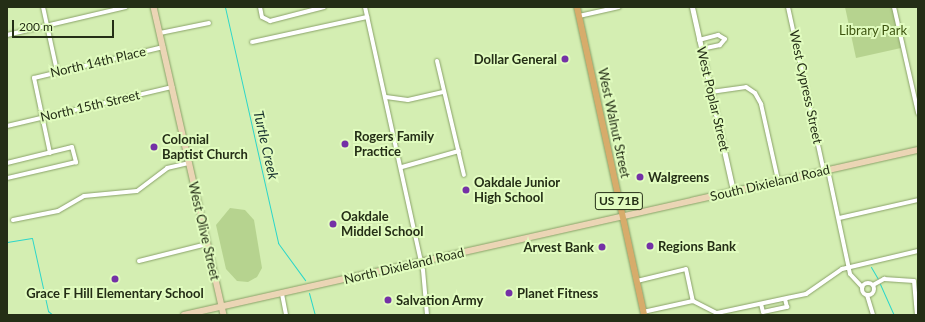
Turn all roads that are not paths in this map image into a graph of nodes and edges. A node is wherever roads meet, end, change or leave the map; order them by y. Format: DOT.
graph roads {
  1 [pos="43,7"];
  2 [pos="126,7"];
  3 [pos="154,7"];
  4 [pos="260,7"];
  5 [pos="324,7"];
  6 [pos="365,7"];
  7 [pos="577,7"];
  8 [pos="619,7"];
  9 [pos="692,7"];
  10 [pos="788,7"];
  11 [pos="894,7"];
  12 [pos="579,16"];
  13 [pos="367,17"];
  14 [pos="209,22"];
  15 [pos="47,26"];
  16 [pos="160,33"];
  17 [pos="7,35"];
  18 [pos="699,40"];
  19 [pos="252,42"];
  20 [pos="163,47"];
  21 [pos="701,49"];
  22 [pos="437,61"];
  23 [pos="57,71"];
  24 [pos="172,87"];
  25 [pos="444,92"];
  26 [pos="711,92"];
  27 [pos="386,98"];
  28 [pos="918,113"];
  29 [pos="41,118"];
  30 [pos="7,126"];
  31 [pos="918,150"];
  32 [pos="458,151"];
  33 [pos="50,152"];
  34 [pos="7,163"];
  35 [pos="188,163"];
  36 [pos="402,167"];
  37 [pos="823,167"];
  38 [pos="464,175"];
  39 [pos="829,175"];
  40 [pos="7,178"];
  41 [pos="778,180"];
  42 [pos="733,190"];
  43 [pos="918,200"];
  44 [pos="623,217"];
  45 [pos="839,218"];
  46 [pos="13,220"];
  47 [pos="207,244"];
  48 [pos="918,251"];
  49 [pos="139,260"];
  50 [pos="421,263"];
  51 [pos="849,266"];
  52 [pos="637,281"];
  53 [pos="873,285"];
  54 [pos="862,287"];
  55 [pos="282,294"];
  56 [pos="868,295"];
  57 [pos="785,298"];
  58 [pos="693,301"];
  59 [pos="761,304"];
  60 [pos="221,306"];
  61 [pos="644,313"];
  62 [pos="717,314"];
  63 [pos="184,315"];
  64 [pos="224,315"];
  65 [pos="286,315"];
  66 [pos="427,315"];
  67 [pos="873,315"];
  68 [pos="917,315"];
  1 -- 15 [label="street"];
  2 -- 15 [label="street"];
  3 -- 16 [label="main road, West Olive Street"];
  4 -- 5 [label="street"];
  6 -- 13 [label="street"];
  7 -- 12 [label="main road, West Walnut Street / US 71B"];
  8 -- 12 [label="street"];
  9 -- 18 [label="street, West Poplar Street"];
  10 -- 37 [label="street, West Cypress Street"];
  11 -- 28 [label="street"];
  12 -- 44 [label="main road, West Walnut Street / US 71B"];
  13 -- 19 [label="street"];
  13 -- 27 [label="street"];
  14 -- 16 [label="street, North 14th Place"];
  15 -- 17 [label="street"];
  15 -- 23 [label="street"];
  16 -- 20 [label="main road, West Olive Street"];
  18 -- 21 [label="street, West Poplar Street"];
  18 -- 21 [label="street"];
  20 -- 23 [label="street, North 14th Place"];
  20 -- 24 [label="main road, West Olive Street"];
  21 -- 26 [label="street, West Poplar Street"];
  22 -- 25 [label="street"];
  23 -- 29 [label="street, North 14th Place"];
  24 -- 29 [label="street, North 15th Street"];
  24 -- 35 [label="main road, West Olive Street"];
  25 -- 27 [label="street"];
  25 -- 32 [label="street"];
  26 -- 41 [label="street"];
  26 -- 42 [label="street, West Poplar Street"];
  27 -- 36 [label="street"];
  29 -- 30 [label="street, North 15th Street"];
  29 -- 33 [label="street"];
  31 -- 41 [label="main road, South Dixieland Road"];
  32 -- 36 [label="street"];
  32 -- 38 [label="street"];
  33 -- 34 [label="street"];
  33 -- 40 [label="street"];
  35 -- 46 [label="street"];
  35 -- 47 [label="main road, West Olive Street"];
  36 -- 50 [label="street"];
  39 -- 45 [label="street"];
  41 -- 42 [label="main road, South Dixieland Road"];
  42 -- 44 [label="main road, South Dixieland Road"];
  43 -- 45 [label="street"];
  44 -- 50 [label="main road, North Dixieland Road"];
  44 -- 52 [label="main road, West Walnut Street / US 71B"];
  45 -- 51 [label="street"];
  47 -- 49 [label="street"];
  47 -- 60 [label="main road, West Olive Street"];
  48 -- 51 [label="street"];
  50 -- 55 [label="main road, North Dixieland Road"];
  50 -- 66 [label="street"];
  51 -- 54 [label="street"];
  51 -- 57 [label="street"];
  52 -- 58 [label="street"];
  52 -- 61 [label="main road, West Walnut Street / US 71B"];
  53 -- 54 [label="street"];
  53 -- 56 [label="street"];
  53 -- 68 [label="street"];
  54 -- 56 [label="street"];
  55 -- 60 [label="main road, North Dixieland Road"];
  55 -- 65 [label="street"];
  56 -- 67 [label="street"];
  57 -- 59 [label="street"];
  57 -- 59 [label="street"];
  58 -- 61 [label="street"];
  58 -- 62 [label="street"];
  59 -- 62 [label="street"];
  60 -- 63 [label="main road, North Dixieland Road"];
  60 -- 64 [label="main road, West Olive Street"];
}
